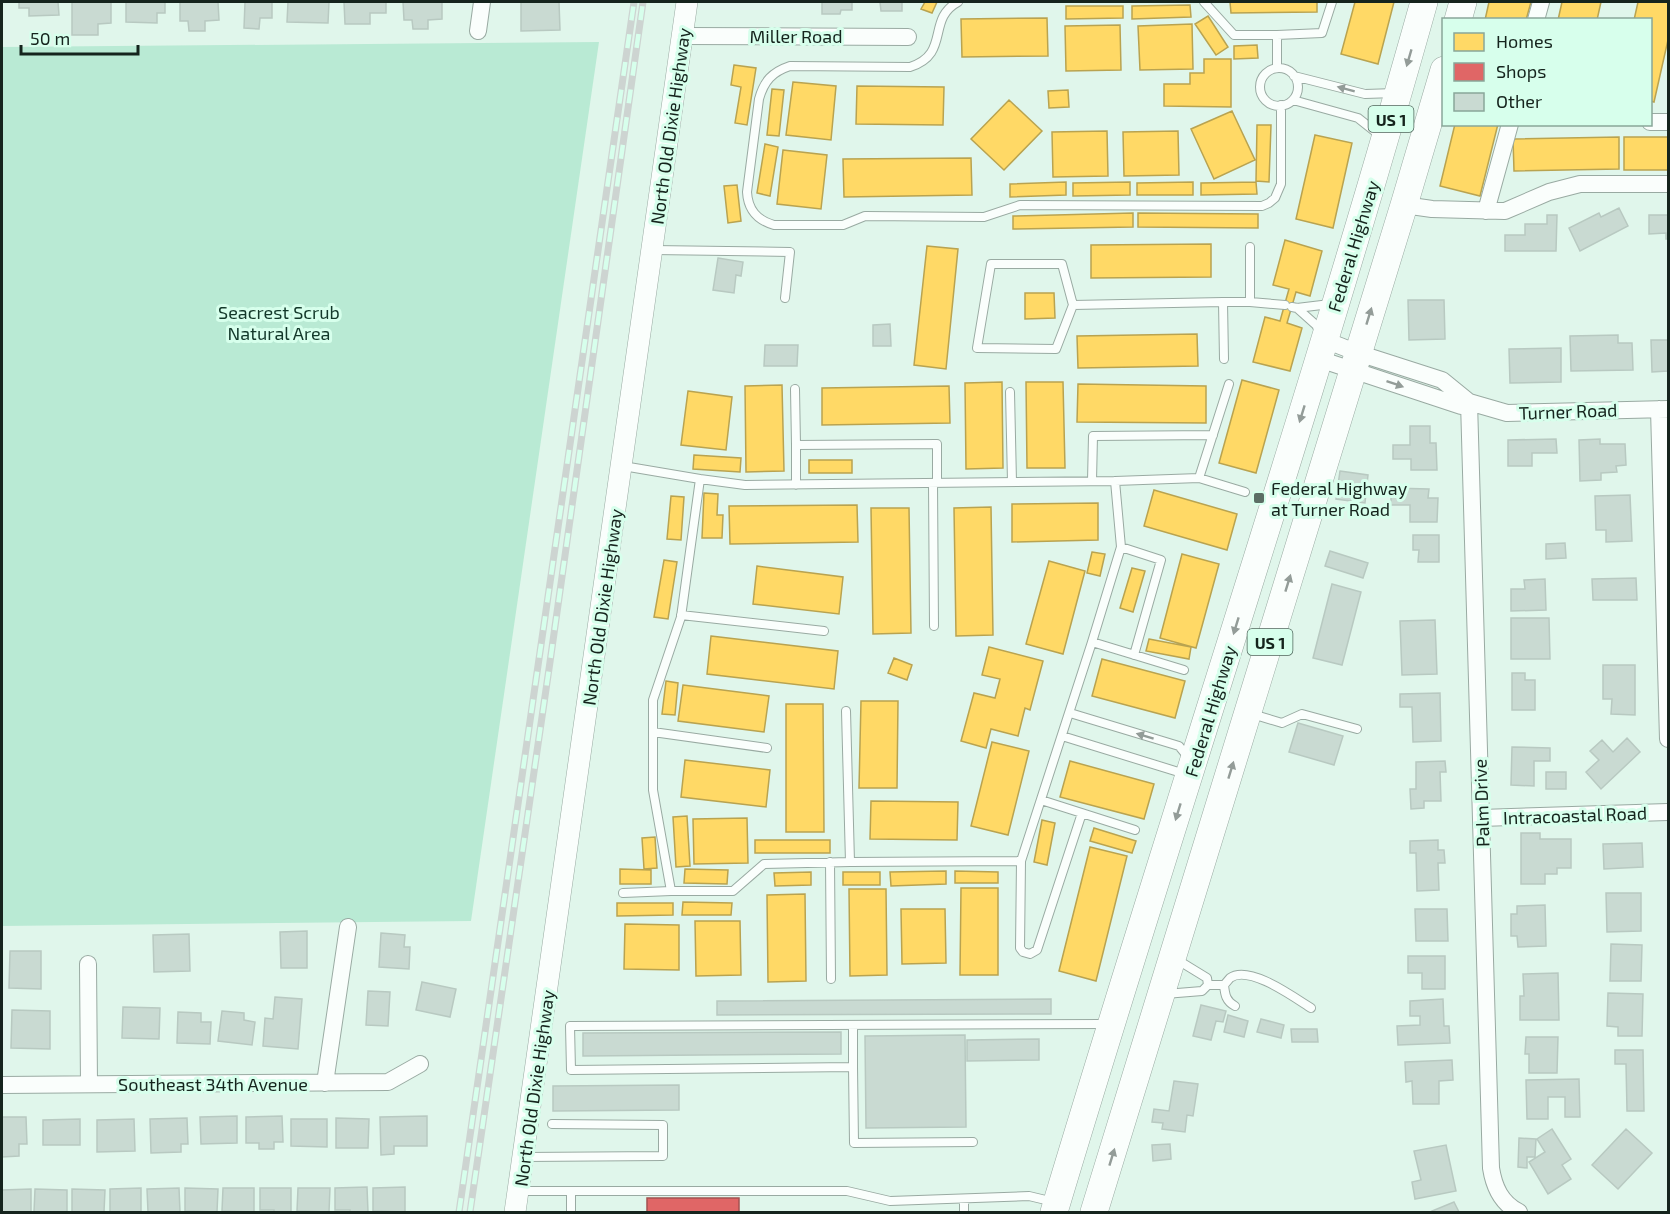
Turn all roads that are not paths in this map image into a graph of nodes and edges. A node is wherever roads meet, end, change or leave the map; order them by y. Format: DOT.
graph roads {
  1 [pos="482,2"];
  2 [pos="687,2"];
  3 [pos="958,2"];
  4 [pos="1204,2"];
  5 [pos="1332,2"];
  6 [pos="1424,2"];
  7 [pos="1463,2"];
  8 [pos="1541,2"];
  9 [pos="1459,18"];
  10 [pos="1537,18"];
  11 [pos="478,31"];
  12 [pos="1276,35"];
  13 [pos="683,36"];
  14 [pos="908,37"];
  15 [pos="1276,68"];
  16 [pos="1442,73"];
  17 [pos="1294,76"];
  18 [pos="1399,93"];
  19 [pos="1293,100"];
  20 [pos="1281,105"];
  21 [pos="1509,126"];
  22 [pos="1385,140"];
  23 [pos="1668,184"];
  24 [pos="1404,205"];
  25 [pos="1486,211"];
  26 [pos="1250,247"];
  27 [pos="653,250"];
  28 [pos="785,298"];
  29 [pos="1223,302"];
  30 [pos="1250,302"];
  31 [pos="1336,304"];
  32 [pos="1073,305"];
  33 [pos="1291,307"];
  34 [pos="1322,349"];
  35 [pos="1224,359"];
  36 [pos="1355,361"];
  37 [pos="1229,384"];
  38 [pos="795,389"];
  39 [pos="1010,392"];
  40 [pos="1469,402"];
  41 [pos="1664,409"];
  42 [pos="1213,435"];
  43 [pos="796,446"];
  44 [pos="622,465"];
  45 [pos="1199,478"];
  46 [pos="700,479"];
  47 [pos="1092,481"];
  48 [pos="1115,481"];
  49 [pos="1012,482"];
  50 [pos="935,483"];
  51 [pos="796,485"];
  52 [pos="1245,492"];
  53 [pos="1121,547"];
  54 [pos="681,615"];
  55 [pos="934,626"];
  56 [pos="824,631"];
  57 [pos="1092,642"];
  58 [pos="1134,655"];
  59 [pos="1184,670"];
  60 [pos="846,711"];
  61 [pos="1070,713"];
  62 [pos="1248,713"];
  63 [pos="1357,729"];
  64 [pos="653,732"];
  65 [pos="1062,736"];
  66 [pos="1668,739"];
  67 [pos="767,748"];
  68 [pos="1192,770"];
  69 [pos="1041,800"];
  70 [pos="1668,812"];
  71 [pos="1082,813"];
  72 [pos="1481,818"];
  73 [pos="1135,830"];
  74 [pos="1021,861"];
  75 [pos="830,862"];
  76 [pos="850,862"];
  77 [pos="671,891"];
  78 [pos="623,893"];
  79 [pos="348,927"];
  80 [pos="1173,957"];
  81 [pos="88,964"];
  82 [pos="831,979"];
  83 [pos="1208,985"];
  84 [pos="1224,985"];
  85 [pos="1162,994"];
  86 [pos="1235,1006"];
  87 [pos="1311,1008"];
  88 [pos="1114,1020"];
  89 [pos="1153,1023"];
  90 [pos="853,1025"];
  91 [pos="420,1064"];
  92 [pos="853,1067"];
  93 [pos="325,1083"];
  94 [pos="89,1084"];
  95 [pos="2,1085"];
  96 [pos="552,1124"];
  97 [pos="973,1142"];
  98 [pos="524,1157"];
  99 [pos="519,1191"];
  100 [pos="571,1191"];
  101 [pos="964,1199"];
  102 [pos="1097,1204"];
  103 [pos="1060,1209"];
  104 [pos="515,1212"];
  105 [pos="571,1212"];
  106 [pos="964,1212"];
  107 [pos="1519,1212"];
  1 -- 11 [label="street"];
  2 -- 13 [label="street, North Old Dixie Highway"];
  3 -- 20 [label="lane"];
  4 -- 12 [label="lane"];
  5 -- 12 [label="lane"];
  6 -- 18 [label="main road, Federal Highway / US 1, one-way"];
  7 -- 9 [label="main road"];
  8 -- 10 [label="street"];
  12 -- 15 [label="lane"];
  13 -- 14 [label="street, Miller Road"];
  13 -- 27 [label="street, North Old Dixie Highway"];
  15 -- 17 [label="lane"];
  15 -- 20 [label="lane"];
  16 -- 24 [label="main road, Federal Highway / US 1"];
  18 -- 17 [label="lane, one-way"];
  17 -- 19 [label="lane"];
  18 -- 22 [label="main road, Federal Highway / US 1"];
  19 -- 20 [label="lane"];
  19 -- 22 [label="lane"];
  21 -- 25 [label="street"];
  22 -- 31 [label="main road, Federal Highway / US 1"];
  23 -- 25 [label="street"];
  24 -- 25 [label="street"];
  36 -- 24 [label="main road, Federal Highway / US 1, one-way"];
  26 -- 30 [label="lane"];
  27 -- 28 [label="lane"];
  27 -- 44 [label="street, North Old Dixie Highway"];
  29 -- 30 [label="lane"];
  29 -- 32 [label="lane"];
  29 -- 35 [label="lane"];
  30 -- 33 [label="lane"];
  31 -- 33 [label="lane"];
  31 -- 34 [label="main road, Federal Highway / US 1"];
  32 -- 32 [label="lane"];
  33 -- 34 [label="lane"];
  34 -- 36 [label="street, Turner Road"];
  34 -- 68 [label="main road, Federal Highway / US 1, one-way"];
  36 -- 40 [label="street, Turner Road"];
  62 -- 36 [label="main road, Federal Highway / US 1, one-way"];
  37 -- 42 [label="lane"];
  38 -- 43 [label="lane"];
  39 -- 49 [label="lane"];
  40 -- 41 [label="street, Turner Road"];
  40 -- 72 [label="street, Palm Drive"];
  41 -- 66 [label="street"];
  42 -- 45 [label="lane"];
  42 -- 47 [label="lane"];
  43 -- 50 [label="lane"];
  43 -- 51 [label="lane"];
  44 -- 46 [label="lane"];
  44 -- 98 [label="street, North Old Dixie Highway"];
  45 -- 48 [label="lane"];
  45 -- 52 [label="lane"];
  46 -- 51 [label="lane"];
  46 -- 54 [label="lane"];
  47 -- 48 [label="lane"];
  47 -- 49 [label="lane"];
  48 -- 53 [label="lane"];
  49 -- 50 [label="lane"];
  50 -- 51 [label="lane"];
  50 -- 55 [label="lane"];
  53 -- 57 [label="lane"];
  53 -- 58 [label="lane"];
  54 -- 56 [label="lane"];
  54 -- 64 [label="lane"];
  57 -- 58 [label="lane"];
  57 -- 61 [label="lane"];
  58 -- 59 [label="lane"];
  60 -- 76 [label="lane"];
  61 -- 65 [label="lane"];
  68 -- 61 [label="lane, one-way"];
  62 -- 63 [label="lane"];
  80 -- 62 [label="main road, Federal Highway / US 1, one-way"];
  64 -- 67 [label="lane"];
  64 -- 77 [label="lane"];
  65 -- 68 [label="lane"];
  65 -- 69 [label="lane"];
  68 -- 88 [label="main road, Federal Highway / US 1, one-way"];
  68 -- 89 [label="main road"];
  69 -- 71 [label="lane"];
  69 -- 74 [label="lane"];
  70 -- 72 [label="street, Intracoastal Road"];
  71 -- 73 [label="lane"];
  71 -- 74 [label="lane"];
  72 -- 107 [label="street, Palm Drive"];
  74 -- 76 [label="lane"];
  75 -- 76 [label="lane"];
  75 -- 77 [label="lane"];
  75 -- 82 [label="lane"];
  77 -- 78 [label="lane"];
  79 -- 93 [label="street"];
  80 -- 83 [label="lane"];
  80 -- 85 [label="main road, Federal Highway / US 1"];
  81 -- 94 [label="street"];
  83 -- 84 [label="lane"];
  83 -- 85 [label="lane"];
  84 -- 86 [label="lane"];
  84 -- 87 [label="lane"];
  85 -- 89 [label="main road, Federal Highway / US 1"];
  88 -- 90 [label="lane"];
  88 -- 102 [label="main road"];
  88 -- 103 [label="main road, Federal Highway / US 1"];
  102 -- 89 [label="main road, Federal Highway / US 1, one-way"];
  90 -- 92 [label="lane"];
  90 -- 92 [label="lane"];
  91 -- 93 [label="street, Southeast 34th Avenue"];
  92 -- 97 [label="lane"];
  93 -- 94 [label="street, Southeast 34th Avenue"];
  94 -- 95 [label="street, Southeast 34th Avenue"];
  96 -- 98 [label="lane"];
  98 -- 99 [label="street, North Old Dixie Highway"];
  99 -- 100 [label="lane"];
  99 -- 104 [label="street, North Old Dixie Highway"];
  100 -- 101 [label="lane"];
  100 -- 105 [label="lane"];
  101 -- 103 [label="lane"];
  101 -- 106 [label="lane"];
}
